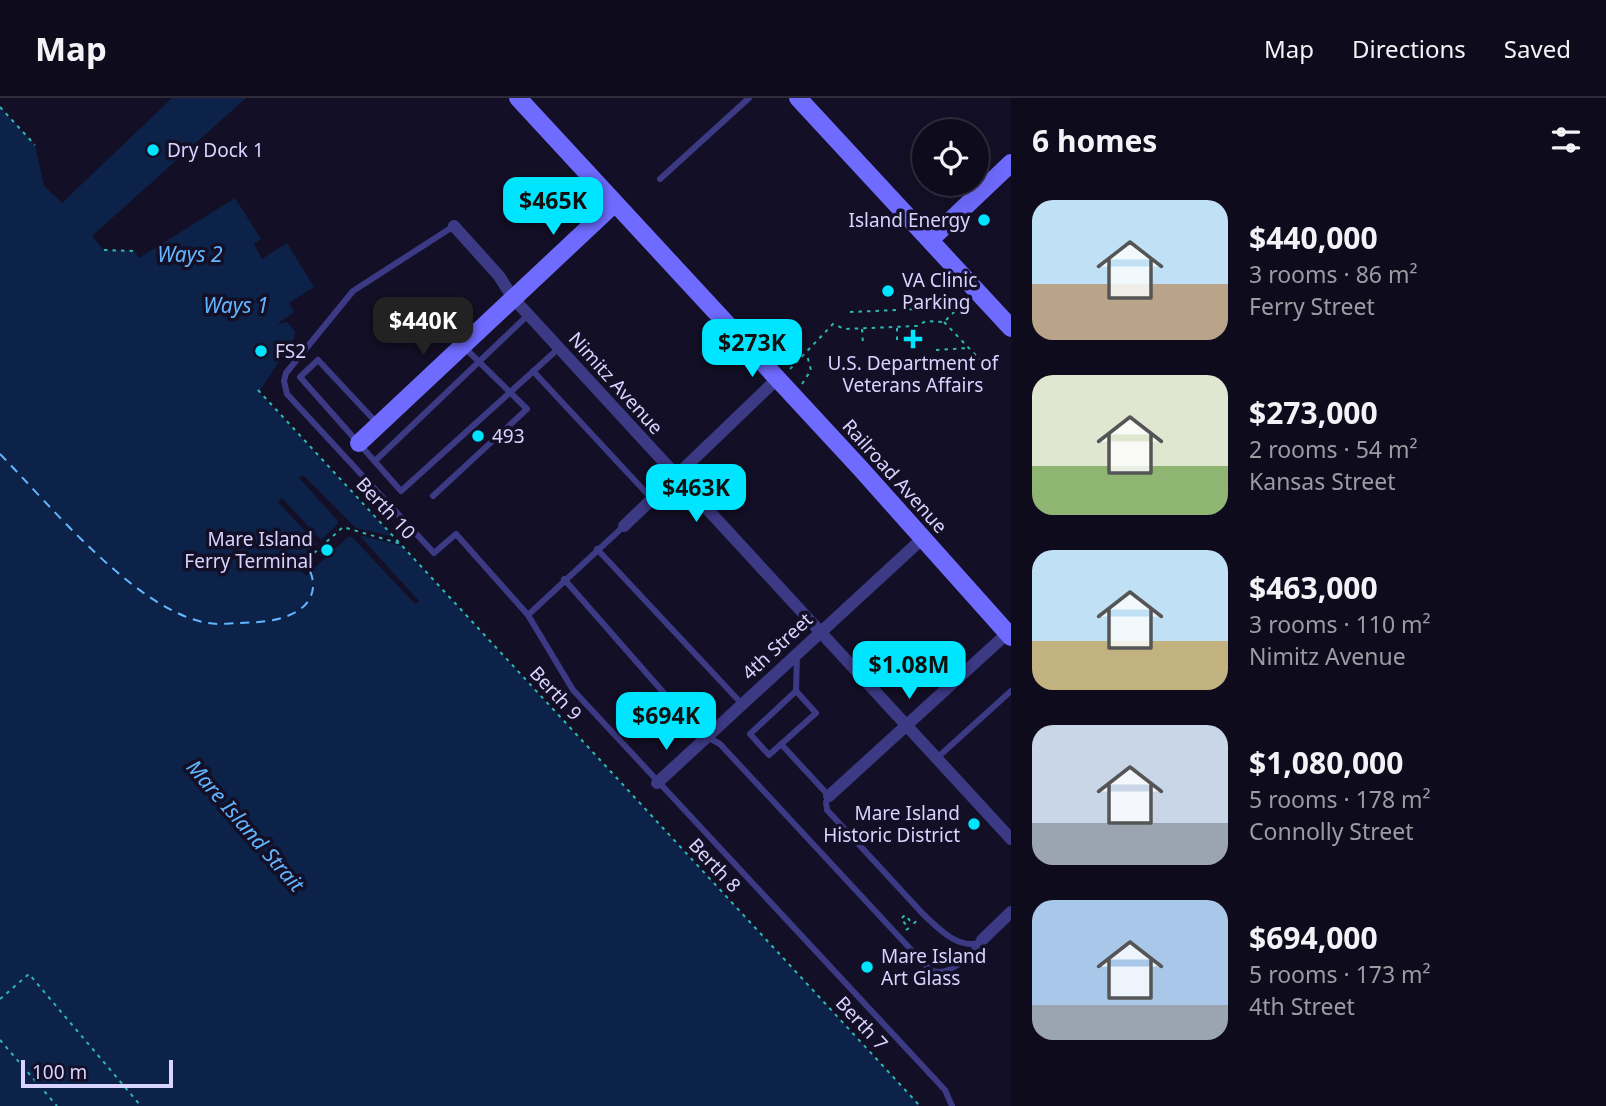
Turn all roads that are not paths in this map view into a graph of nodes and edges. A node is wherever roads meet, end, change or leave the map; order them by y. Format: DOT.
graph roads {
  1 [pos="518,98"];
  2 [pos="749,98"];
  3 [pos="798,98"];
  4 [pos="1011,163"];
  5 [pos="660,179"];
  6 [pos="615,203"];
  7 [pos="454,226"];
  8 [pos="930,240"];
  9 [pos="513,298"];
  10 [pos="528,315"];
  11 [pos="1011,328"];
  12 [pos="463,345"];
  13 [pos="559,348"];
  14 [pos="480,364"];
  15 [pos="533,371"];
  16 [pos="784,374"];
  17 [pos="510,391"];
  18 [pos="379,425"];
  19 [pos="359,443"];
  20 [pos="375,461"];
  21 [pos="675,477"];
  22 [pos="433,496"];
  23 [pos="652,499"];
  24 [pos="624,526"];
  25 [pos="923,538"];
  26 [pos="597,550"];
  27 [pos="564,579"];
  28 [pos="528,615"];
  29 [pos="821,632"];
  30 [pos="1010,633"];
  31 [pos="797,653"];
  32 [pos="796,691"];
  33 [pos="1011,691"];
  34 [pos="742,704"];
  35 [pos="906,725"];
  36 [pos="708,737"];
  37 [pos="781,744"];
  38 [pos="937,758"];
  39 [pos="657,783"];
  40 [pos="829,796"];
  41 [pos="1011,839"];
  42 [pos="1011,912"];
  43 [pos="982,940"];
  44 [pos="952,1106"];
  1 -- 6 [label="street, Railroad Avenue"];
  2 -- 5 [label="lane"];
  3 -- 8 [label="street"];
  4 -- 8 [label="street"];
  6 -- 9 [label="street"];
  6 -- 16 [label="street, Railroad Avenue"];
  7 -- 9 [label="street, Nimitz Avenue"];
  7 -- 28 [label="lane"];
  8 -- 11 [label="street"];
  9 -- 10 [label="street, Nimitz Avenue"];
  9 -- 12 [label="street"];
  10 -- 13 [label="street, Nimitz Avenue"];
  10 -- 14 [label="lane"];
  12 -- 14 [label="lane"];
  12 -- 18 [label="street"];
  13 -- 15 [label="lane"];
  13 -- 21 [label="street, Nimitz Avenue"];
  14 -- 17 [label="lane"];
  14 -- 20 [label="lane"];
  15 -- 17 [label="lane"];
  15 -- 23 [label="lane"];
  16 -- 21 [label="street"];
  16 -- 25 [label="street, Railroad Avenue"];
  17 -- 20 [label="lane"];
  17 -- 22 [label="lane"];
  18 -- 19 [label="street"];
  18 -- 19 [label="lane"];
  19 -- 20 [label="lane"];
  21 -- 23 [label="street"];
  21 -- 29 [label="street, Nimitz Avenue"];
  23 -- 24 [label="street"];
  24 -- 26 [label="lane"];
  25 -- 29 [label="street, 4th Street"];
  25 -- 30 [label="street, Railroad Avenue"];
  26 -- 27 [label="lane"];
  26 -- 34 [label="lane"];
  27 -- 28 [label="lane"];
  27 -- 36 [label="lane"];
  28 -- 39 [label="lane"];
  29 -- 31 [label="street, 4th Street"];
  29 -- 35 [label="street, Nimitz Avenue"];
  30 -- 35 [label="street"];
  31 -- 32 [label="lane"];
  31 -- 34 [label="street, 4th Street"];
  32 -- 37 [label="lane"];
  32 -- 37 [label="lane"];
  33 -- 38 [label="lane"];
  34 -- 36 [label="street, 4th Street"];
  35 -- 38 [label="street, Nimitz Avenue"];
  35 -- 40 [label="street"];
  36 -- 39 [label="street, 4th Street"];
  36 -- 43 [label="lane"];
  37 -- 40 [label="lane"];
  38 -- 41 [label="street, Nimitz Avenue"];
  39 -- 44 [label="lane"];
  40 -- 43 [label="lane"];
  42 -- 43 [label="street"];
}
